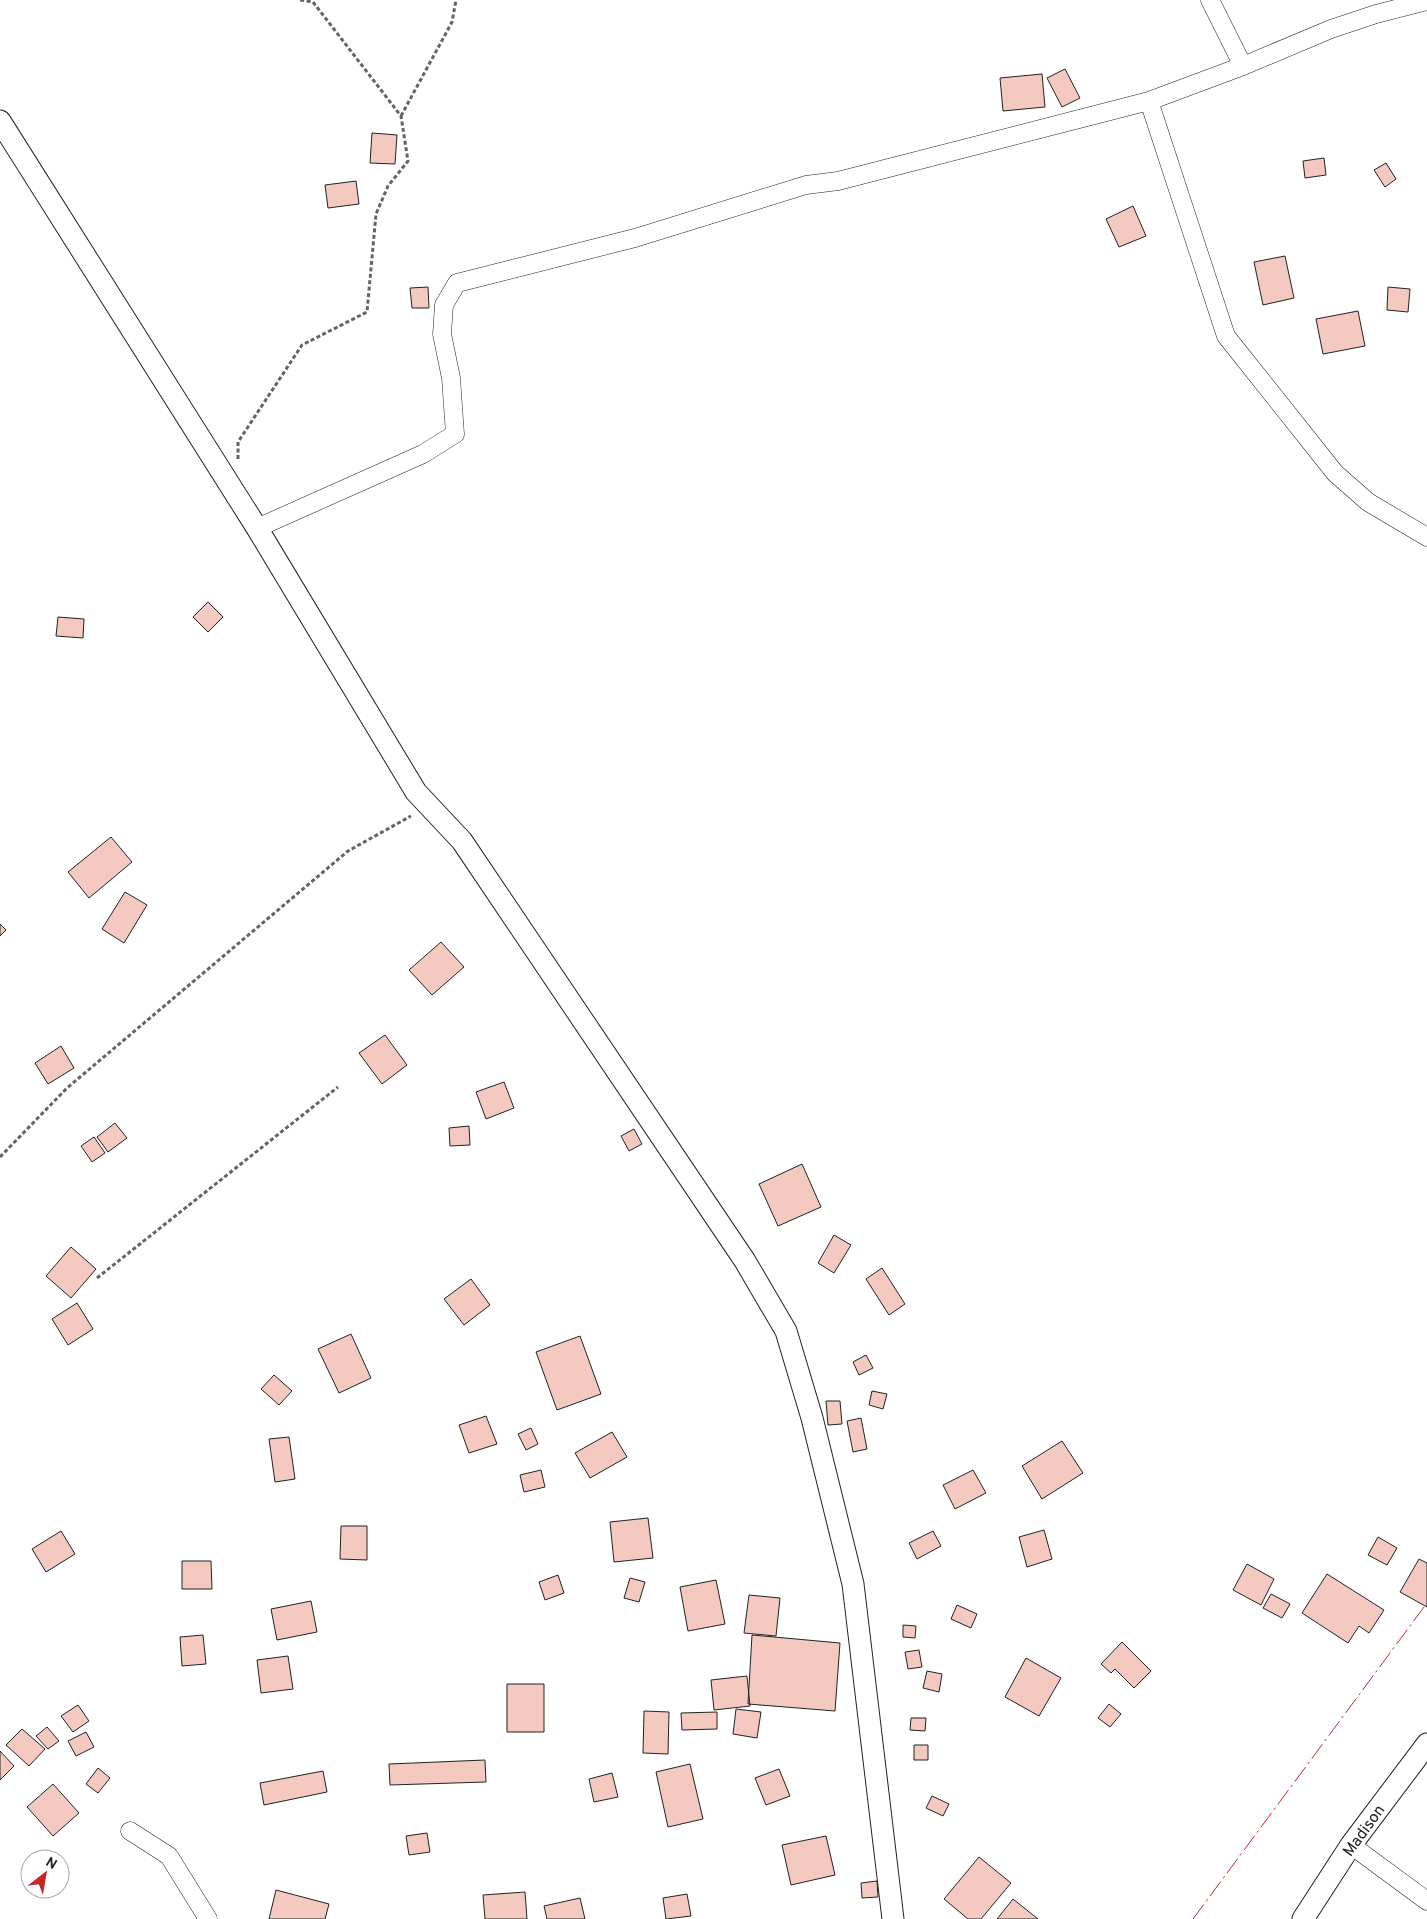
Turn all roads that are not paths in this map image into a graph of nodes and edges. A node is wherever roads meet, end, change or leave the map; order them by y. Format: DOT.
graph roads {
  1 [pos="1210,0"];
  2 [pos="1427,1"];
  3 [pos="1243,66"];
  4 [pos="1149,100"];
  5 [pos="0,121"];
  6 [pos="257,528"];
  7 [pos="1427,537"];
  8 [pos="1427,1744"];
  9 [pos="130,1831"];
  10 [pos="1351,1845"];
  11 [pos="1427,1901"];
  12 [pos="208,1919"];
  13 [pos="893,1919"];
  14 [pos="1303,1919"];
  1 -- 3 [label="street"];
  2 -- 3 [label="street"];
  3 -- 4 [label="street"];
  4 -- 6 [label="street"];
  4 -- 7 [label="street"];
  5 -- 6 [label="street"];
  6 -- 13 [label="street"];
  8 -- 10 [label="street, Madison"];
  9 -- 12 [label="street"];
  10 -- 11 [label="street"];
  10 -- 14 [label="street, Madison"];
}
